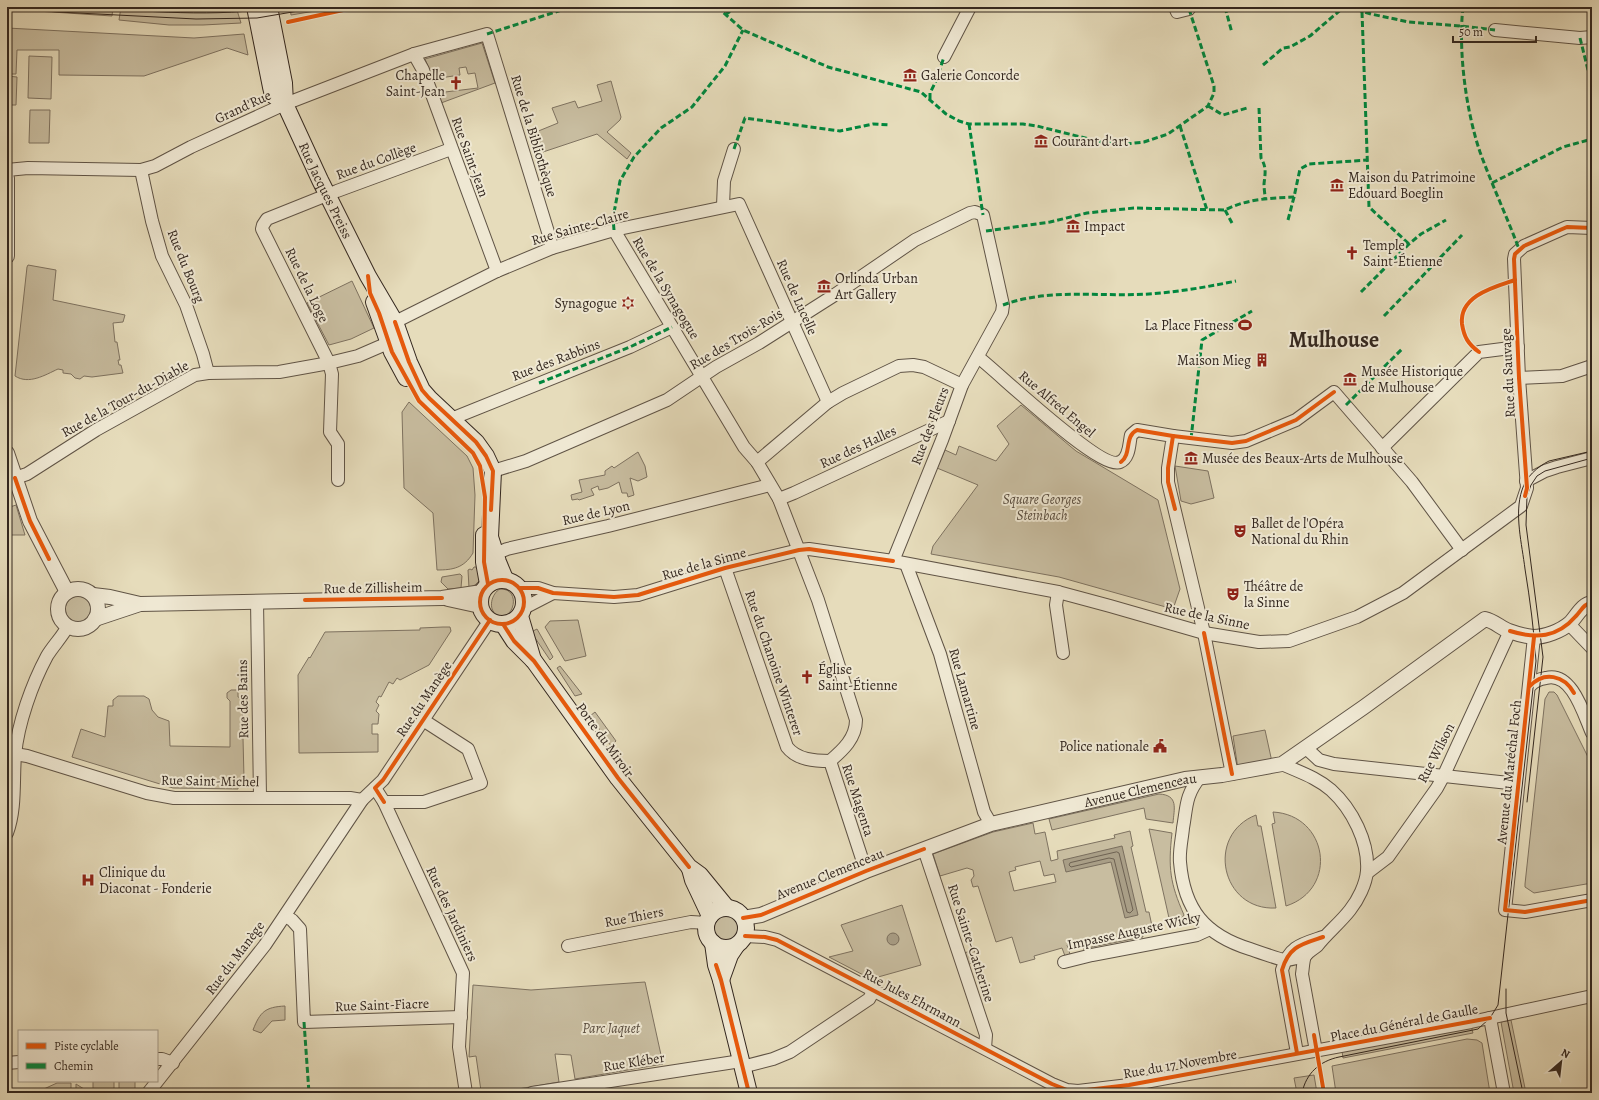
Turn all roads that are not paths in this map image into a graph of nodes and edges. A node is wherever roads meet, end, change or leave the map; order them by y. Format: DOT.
graph roads {
  1 [pos="255,7"];
  2 [pos="268,7"];
  3 [pos="970,7"];
  4 [pos="1176,9"];
  5 [pos="1189,9"];
  6 [pos="1495,30"];
  7 [pos="487,34"];
  8 [pos="1592,37"];
  9 [pos="414,54"];
  10 [pos="944,57"];
  11 [pos="285,104"];
  12 [pos="451,149"];
  13 [pos="734,150"];
  14 [pos="7,170"];
  15 [pos="141,170"];
  16 [pos="7,178"];
  17 [pos="327,195"];
  18 [pos="739,204"];
  19 [pos="723,206"];
  20 [pos="982,215"];
  21 [pos="267,220"];
  22 [pos="1592,228"];
  23 [pos="614,230"];
  24 [pos="552,248"];
  25 [pos="7,256"];
  26 [pos="497,271"];
  27 [pos="368,276"];
  28 [pos="378,313"];
  29 [pos="395,322"];
  30 [pos="792,323"];
  31 [pos="672,327"];
  32 [pos="394,340"];
  33 [pos="1518,347"];
  34 [pos="978,357"];
  35 [pos="329,363"];
  36 [pos="1592,366"];
  37 [pos="208,373"];
  38 [pos="702,377"];
  39 [pos="1519,378"];
  40 [pos="962,385"];
  41 [pos="419,402"];
  42 [pos="828,402"];
  43 [pos="451,419"];
  44 [pos="949,421"];
  45 [pos="931,429"];
  46 [pos="1174,436"];
  47 [pos="942,440"];
  48 [pos="1382,448"];
  49 [pos="7,453"];
  50 [pos="1592,458"];
  51 [pos="757,462"];
  52 [pos="493,471"];
  53 [pos="15,478"];
  54 [pos="338,480"];
  55 [pos="1526,481"];
  56 [pos="770,485"];
  57 [pos="1525,496"];
  58 [pos="779,499"];
  59 [pos="799,550"];
  60 [pos="1462,550"];
  61 [pos="495,554"];
  62 [pos="893,561"];
  63 [pos="906,564"];
  64 [pos="724,568"];
  65 [pos="506,579"];
  66 [pos="520,588"];
  67 [pos="67,592"];
  68 [pos="1058,592"];
  69 [pos="553,593"];
  70 [pos="483,594"];
  71 [pos="93,595"];
  72 [pos="257,601"];
  73 [pos="1592,603"];
  74 [pos="140,604"];
  75 [pos="522,612"];
  76 [pos="95,619"];
  77 [pos="497,622"];
  78 [pos="1569,624"];
  79 [pos="68,626"];
  80 [pos="1510,632"];
  81 [pos="1204,633"];
  82 [pos="1534,637"];
  83 [pos="1592,648"];
  84 [pos="1063,653"];
  85 [pos="534,661"];
  86 [pos="1530,686"];
  87 [pos="424,720"];
  88 [pos="1592,733"];
  89 [pos="1306,748"];
  90 [pos="15,754"];
  91 [pos="830,761"];
  92 [pos="1282,764"];
  93 [pos="1232,774"];
  94 [pos="1443,777"];
  95 [pos="1200,778"];
  96 [pos="1518,784"];
  97 [pos="375,788"];
  98 [pos="260,797"];
  99 [pos="362,800"];
  100 [pos="384,802"];
  101 [pos="991,824"];
  102 [pos="7,833"];
  103 [pos="924,849"];
  104 [pos="689,867"];
  105 [pos="866,871"];
  106 [pos="1367,873"];
  107 [pos="1592,900"];
  108 [pos="727,908"];
  109 [pos="285,916"];
  110 [pos="743,918"];
  111 [pos="708,920"];
  112 [pos="1210,930"];
  113 [pos="1323,937"];
  114 [pos="740,941"];
  115 [pos="713,943"];
  116 [pos="568,946"];
  117 [pos="1306,955"];
  118 [pos="1285,961"];
  119 [pos="1064,962"];
  120 [pos="721,980"];
  121 [pos="874,990"];
  122 [pos="1592,996"];
  123 [pos="461,1017"];
  124 [pos="1490,1018"];
  125 [pos="985,1048"];
  126 [pos="1316,1051"];
  127 [pos="1297,1053"];
  128 [pos="158,1059"];
  129 [pos="18,1062"];
  130 [pos="7,1063"];
  131 [pos="173,1063"];
  132 [pos="741,1064"];
  133 [pos="158,1081"];
  134 [pos="157,1082"];
  135 [pos="1129,1084"];
  136 [pos="1067,1091"];
  137 [pos="148,1093"];
  138 [pos="466,1093"];
  139 [pos="532,1093"];
  140 [pos="749,1093"];
  141 [pos="1117,1093"];
  142 [pos="1504,1093"];
  1 -- 11 [label="main road, Rue Jacques Preiss"];
  2 -- 11 [label="main road, Rue Jacques Preiss"];
  3 -- 10 [label="street"];
  4 -- 5 [label="street"];
  6 -- 8 [label="street"];
  7 -- 9 [label="street, Grand'Rue"];
  7 -- 24 [label="street, Rue de la Bibliothèque"];
  9 -- 11 [label="street, Grand'Rue"];
  9 -- 12 [label="street, Rue Saint-Jean"];
  11 -- 15 [label="street, Grand'Rue"];
  11 -- 17 [label="main road, Rue Jacques Preiss"];
  12 -- 17 [label="street, Rue du Collège"];
  12 -- 26 [label="street, Rue Saint-Jean"];
  13 -- 19 [label="street"];
  14 -- 15 [label="street, Grand'Rue"];
  15 -- 37 [label="street, Rue du Bourg"];
  16 -- 25 [label="street"];
  17 -- 21 [label="street, Rue du Collège"];
  17 -- 27 [label="main road, Rue Jacques Preiss"];
  18 -- 19 [label="street, Rue Sainte-Claire"];
  18 -- 30 [label="street, Rue de Lucelle"];
  19 -- 23 [label="street, Rue Sainte-Claire"];
  20 -- 30 [label="street, Rue des Trois-Rois"];
  20 -- 34 [label="street, Rue des Fleurs"];
  21 -- 35 [label="street, Rue de la Loge"];
  22 -- 33 [label="street, Rue du Sauvage"];
  23 -- 24 [label="street, Rue Sainte-Claire"];
  23 -- 31 [label="street, Rue de la Synagogue"];
  24 -- 26 [label="street, Rue Sainte-Claire"];
  26 -- 29 [label="street, Rue Sainte-Claire"];
  27 -- 28 [label="main road, Rue Jacques Preiss"];
  27 -- 29 [label="main road, Rue Jacques Preiss"];
  28 -- 29 [label="main road"];
  28 -- 32 [label="main road, Rue Jacques Preiss"];
  29 -- 32 [label="main road, Rue Jacques Preiss"];
  30 -- 38 [label="street, Rue des Trois-Rois"];
  30 -- 42 [label="street, Rue de Lucelle"];
  31 -- 38 [label="street, Rue de la Synagogue"];
  31 -- 43 [label="street, Rue des Rabbins"];
  32 -- 35 [label="street, Rue de la Tour-du-Diable"];
  32 -- 41 [label="main road, Rue Jacques Preiss"];
  32 -- 43 [label="main road, Rue Jacques Preiss"];
  33 -- 39 [label="street, Rue du Sauvage"];
  33 -- 48 [label="street"];
  34 -- 40 [label="street, Rue des Fleurs"];
  34 -- 46 [label="street, Rue Alfred Engel"];
  35 -- 37 [label="street, Rue de la Tour-du-Diable"];
  35 -- 54 [label="street"];
  36 -- 39 [label="street"];
  37 -- 53 [label="street, Rue de la Tour-du-Diable"];
  38 -- 51 [label="street, Rue de la Synagogue"];
  38 -- 52 [label="street, Rue des Trois-Rois"];
  39 -- 55 [label="street, Rue du Sauvage"];
  40 -- 42 [label="street"];
  40 -- 44 [label="street, Rue des Fleurs"];
  41 -- 43 [label="main road, Rue Jacques Preiss"];
  41 -- 70 [label="main road, Rue Jacques Preiss"];
  42 -- 51 [label="street"];
  43 -- 52 [label="main road, Rue Jacques Preiss"];
  44 -- 45 [label="street, Rue des Halles"];
  44 -- 47 [label="street, Rue des Fleurs"];
  45 -- 47 [label="street"];
  45 -- 58 [label="street, Rue des Halles"];
  46 -- 48 [label="street"];
  46 -- 81 [label="street"];
  47 -- 62 [label="street, Rue des Fleurs"];
  48 -- 60 [label="street"];
  49 -- 53 [label="street"];
  50 -- 55 [label="street"];
  51 -- 56 [label="street, Rue de la Synagogue"];
  52 -- 61 [label="main road, Rue Jacques Preiss"];
  53 -- 67 [label="street"];
  55 -- 57 [label="street, Rue du Sauvage"];
  56 -- 58 [label="street, Rue de la Synagogue"];
  56 -- 61 [label="street, Rue de Lyon"];
  57 -- 60 [label="street, Rue de la Sinne"];
  58 -- 59 [label="street, Rue de la Synagogue"];
  59 -- 62 [label="street, Rue de la Sinne"];
  59 -- 64 [label="street, Rue de la Sinne"];
  59 -- 91 [label="street, Rue de la Synagogue"];
  60 -- 81 [label="street, Rue de la Sinne"];
  61 -- 65 [label="main road, Rue Jacques Preiss"];
  62 -- 63 [label="street, Rue de la Sinne"];
  63 -- 68 [label="street, Rue de la Sinne"];
  63 -- 101 [label="street, Rue Lamartine"];
  64 -- 69 [label="street, Rue de la Sinne"];
  64 -- 91 [label="street, Rue du Chanoine Winterer"];
  65 -- 66 [label="main road"];
  65 -- 70 [label="main road"];
  66 -- 69 [label="street, Rue de la Sinne"];
  66 -- 75 [label="main road, Porte du Miroir"];
  67 -- 71 [label="street"];
  67 -- 79 [label="street"];
  68 -- 81 [label="street, Rue de la Sinne"];
  68 -- 84 [label="street"];
  69 -- 75 [label="street"];
  70 -- 72 [label="street, Rue de Zillisheim"];
  70 -- 77 [label="main road, Porte du Miroir"];
  71 -- 74 [label="street, Rue de Zillisheim"];
  71 -- 76 [label="street"];
  72 -- 74 [label="street, Rue de Zillisheim"];
  72 -- 98 [label="street, Rue des Bains"];
  73 -- 78 [label="street"];
  74 -- 76 [label="street, Rue de Zillisheim"];
  75 -- 77 [label="main road"];
  75 -- 85 [label="main road, Porte du Miroir"];
  76 -- 79 [label="street"];
  77 -- 85 [label="main road, Porte du Miroir"];
  77 -- 87 [label="street, Rue du Manège"];
  78 -- 82 [label="street"];
  78 -- 83 [label="street"];
  79 -- 90 [label="street"];
  80 -- 82 [label="street"];
  80 -- 89 [label="street, Avenue Clemenceau"];
  80 -- 94 [label="street, Rue Wilson"];
  81 -- 93 [label="street"];
  82 -- 86 [label="street, Avenue du Maréchal Foch"];
  85 -- 104 [label="main road, Porte du Miroir"];
  86 -- 88 [label="street"];
  86 -- 96 [label="street, Avenue du Maréchal Foch"];
  87 -- 97 [label="street, Rue du Manège"];
  87 -- 100 [label="street"];
  89 -- 92 [label="street, Avenue Clemenceau"];
  89 -- 94 [label="street"];
  90 -- 98 [label="street, Rue Saint-Michel"];
  90 -- 102 [label="street"];
  91 -- 105 [label="street, Rue Magenta"];
  92 -- 93 [label="street, Avenue Clemenceau"];
  92 -- 106 [label="street"];
  93 -- 95 [label="street, Avenue Clemenceau"];
  94 -- 96 [label="street"];
  94 -- 106 [label="street, Rue Wilson"];
  95 -- 101 [label="street, Avenue Clemenceau"];
  95 -- 112 [label="street"];
  96 -- 107 [label="street, Avenue du Maréchal Foch"];
  97 -- 99 [label="street, Rue du Manège"];
  97 -- 100 [label="street, Rue des Jardiniers"];
  98 -- 99 [label="street, Rue Saint-Michel"];
  99 -- 109 [label="street, Rue du Manège"];
  100 -- 123 [label="street, Rue des Jardiniers"];
  101 -- 103 [label="street, Avenue Clemenceau"];
  103 -- 105 [label="street, Avenue Clemenceau"];
  103 -- 125 [label="street, Rue Sainte-Catherine"];
  104 -- 108 [label="main road, Porte du Miroir"];
  104 -- 111 [label="main road, Porte du Miroir"];
  105 -- 110 [label="street, Avenue Clemenceau"];
  106 -- 113 [label="street"];
  108 -- 110 [label="main road"];
  108 -- 111 [label="main road"];
  109 -- 123 [label="street, Rue Saint-Fiacre"];
  109 -- 131 [label="street, Rue du Manège"];
  110 -- 114 [label="main road"];
  111 -- 115 [label="main road"];
  111 -- 116 [label="street, Rue Thiers"];
  112 -- 118 [label="street"];
  112 -- 119 [label="street, Impasse Auguste Wicky"];
  113 -- 117 [label="street"];
  113 -- 118 [label="street"];
  114 -- 115 [label="main road"];
  114 -- 120 [label="main road"];
  114 -- 121 [label="street, Rue Jules Ehrmann"];
  115 -- 120 [label="main road"];
  117 -- 118 [label="street"];
  117 -- 126 [label="street"];
  118 -- 127 [label="street"];
  120 -- 132 [label="main road"];
  121 -- 125 [label="street, Rue Jules Ehrmann"];
  121 -- 132 [label="street, Rue Kléber"];
  122 -- 124 [label="street"];
  123 -- 138 [label="street, Rue des Jardiniers"];
  124 -- 126 [label="street, Place du Général de Gaulle"];
  124 -- 142 [label="street, Place du Général de Gaulle"];
  125 -- 136 [label="street, Rue Jules Ehrmann"];
  126 -- 127 [label="street, Place du Général de Gaulle"];
  127 -- 135 [label="street, Rue du 17 Novembre"];
  128 -- 131 [label="street"];
  129 -- 130 [label="street"];
  131 -- 133 [label="street, Rue du Manège"];
  132 -- 139 [label="street, Rue Kléber"];
  132 -- 140 [label="main road"];
  134 -- 137 [label="street, Rue du Manège"];
  135 -- 136 [label="street, Rue du 17 Novembre"];
  135 -- 141 [label="street"];
}
